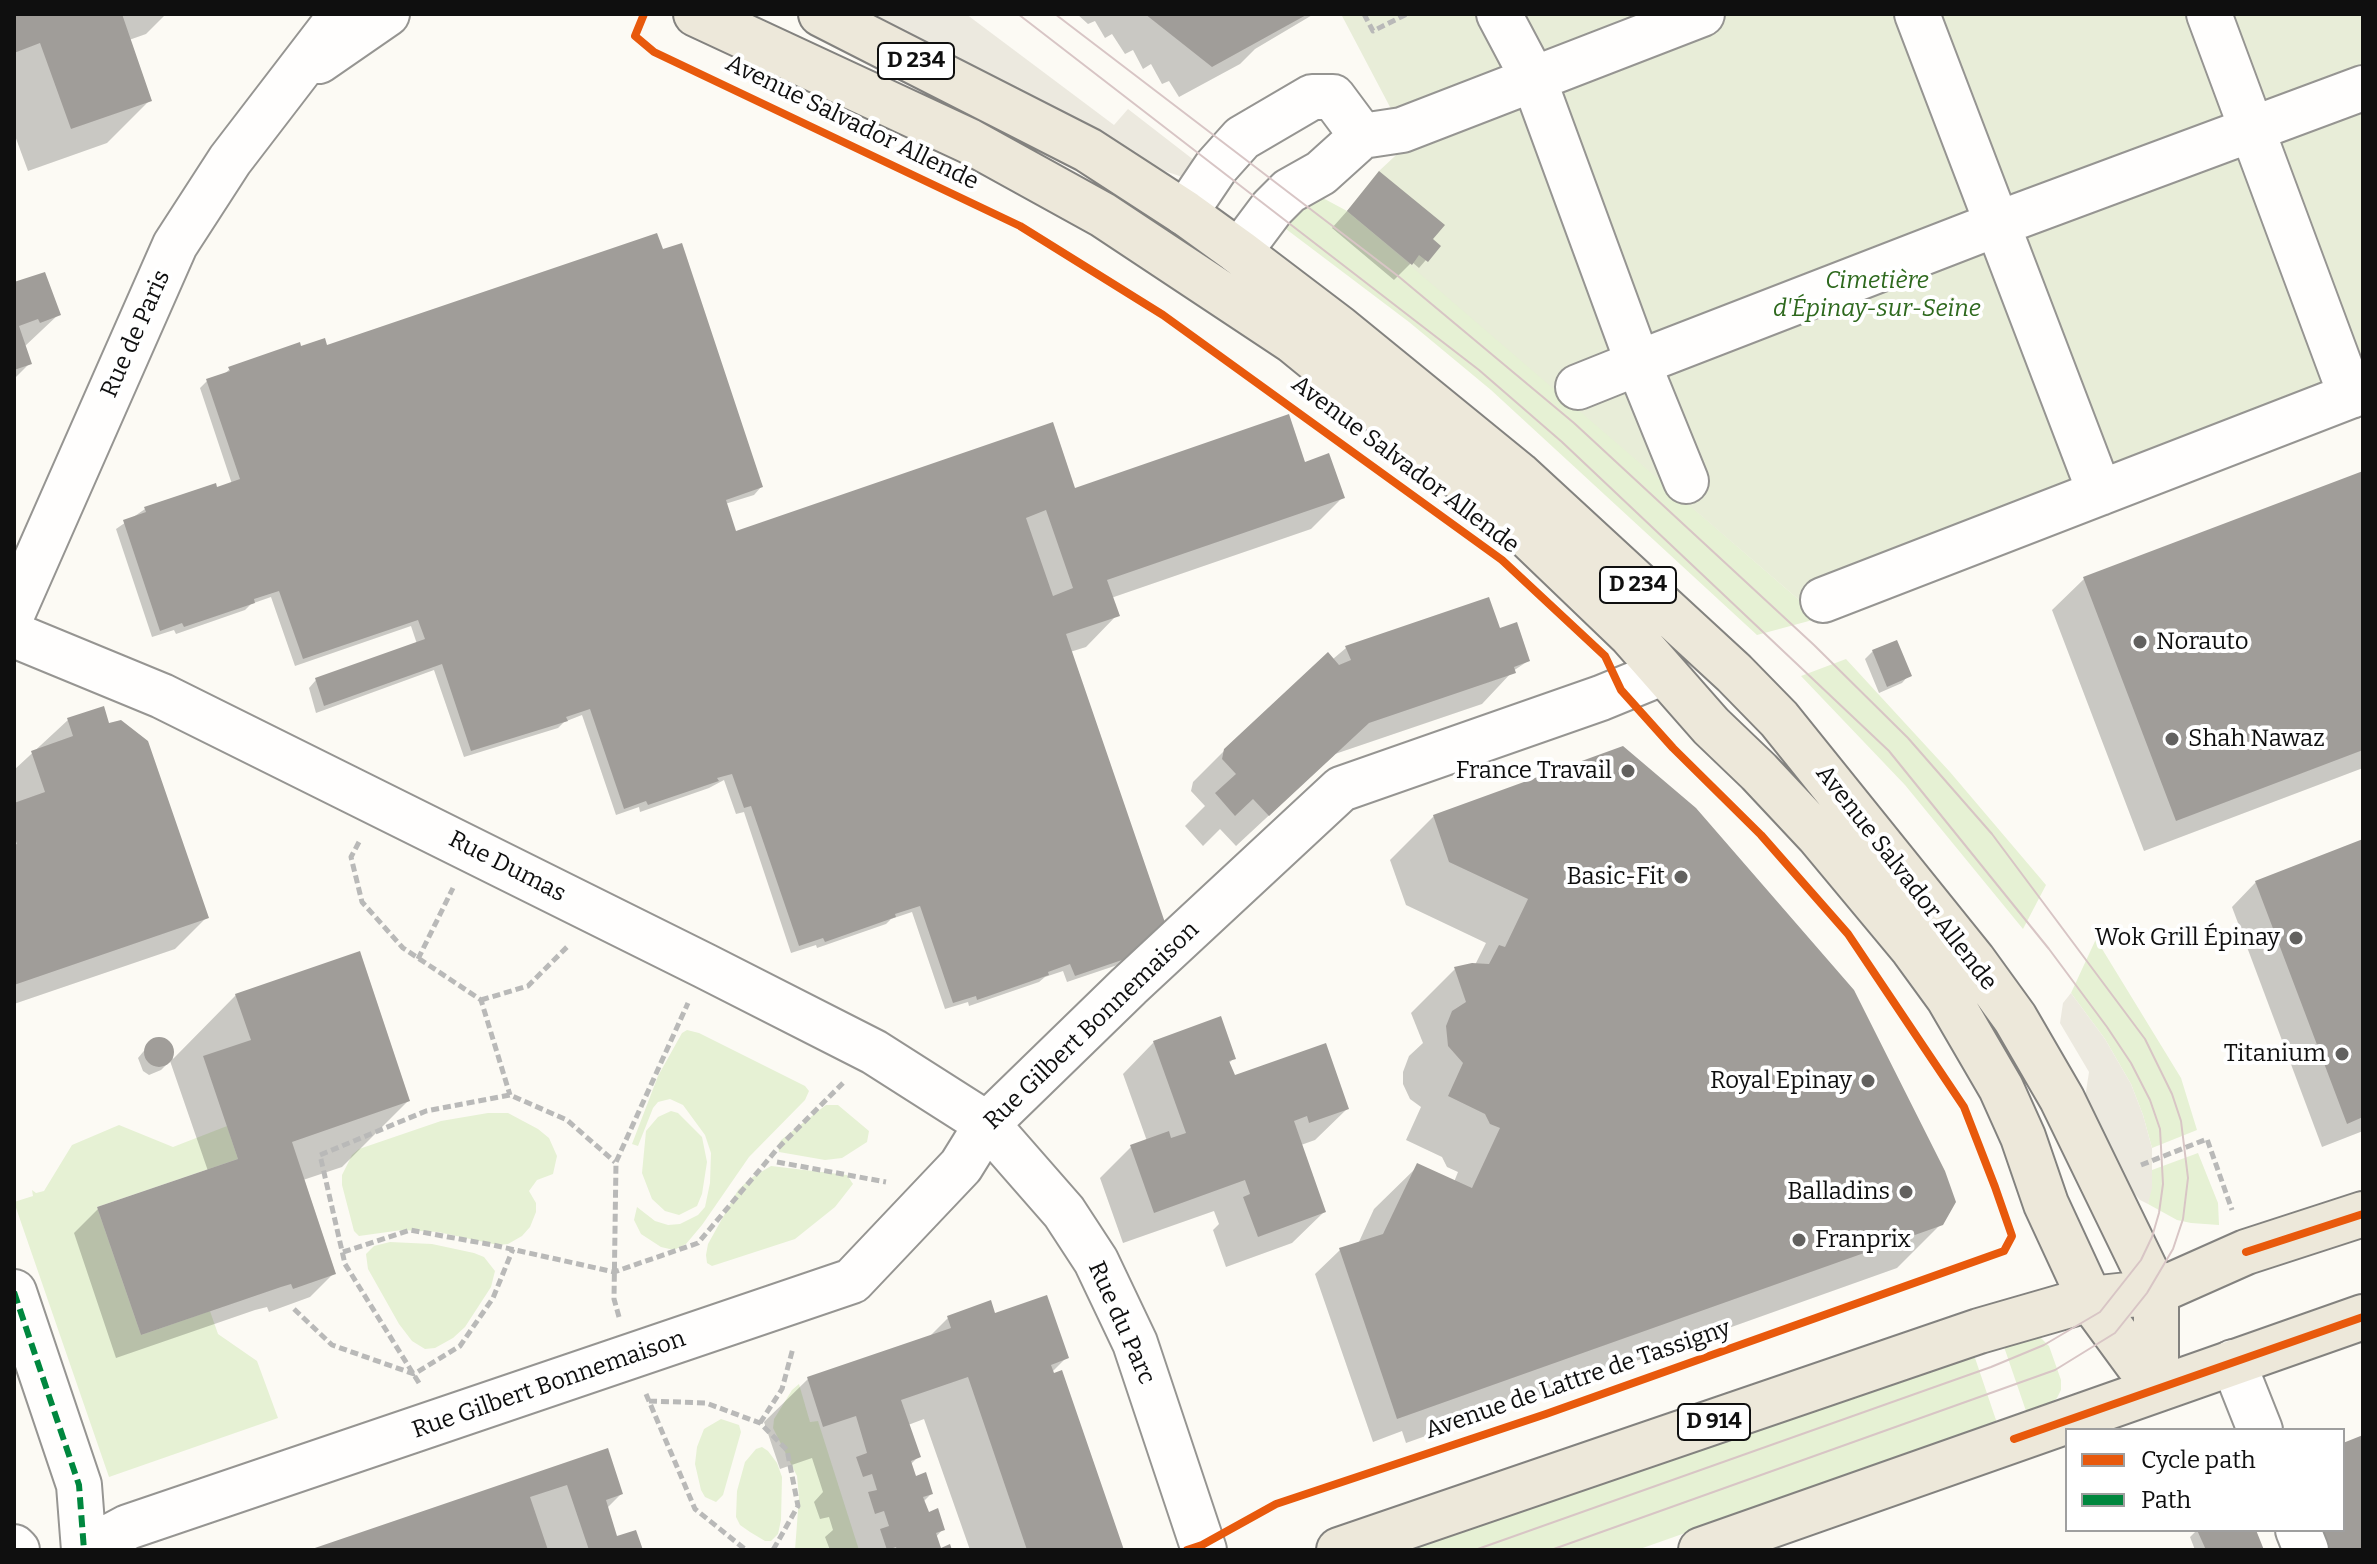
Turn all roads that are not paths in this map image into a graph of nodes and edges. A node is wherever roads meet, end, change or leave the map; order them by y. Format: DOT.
graph roads {
  1 [pos="342,14"];
  2 [pos="387,14"];
  3 [pos="696,14"];
  4 [pos="821,14"];
  5 [pos="1499,14"];
  6 [pos="1702,14"];
  7 [pos="1917,14"];
  8 [pos="2209,14"];
  9 [pos="294,78"];
  10 [pos="1534,80"];
  11 [pos="2363,88"];
  12 [pos="2252,129"];
  13 [pos="1362,136"];
  14 [pos="1185,213"];
  15 [pos="1997,224"];
  16 [pos="1239,252"];
  17 [pos="1638,363"];
  18 [pos="1578,387"];
  19 [pos="2357,394"];
  20 [pos="1686,481"];
  21 [pos="2100,493"];
  22 [pos="1823,600"];
  23 [pos="14,610"];
  24 [pos="14,635"];
  25 [pos="1662,673"];
  26 [pos="987,1124"];
  27 [pos="2363,1214"];
  28 [pos="14,1292"];
  29 [pos="2156,1292"];
  30 [pos="2090,1299"];
  31 [pos="2363,1317"];
  32 [pos="2233,1362"];
  33 [pos="2156,1389"];
  34 [pos="2259,1428"];
  35 [pos="84,1550"];
  36 [pos="1204,1550"];
  37 [pos="1339,1550"];
  38 [pos="1701,1550"];
  1 -- 9 [label="street, Rue de Paris"];
  2 -- 9 [label="street, Rue de Paris"];
  3 -- 25 [label="main road, Avenue Salvador Allende / D 234"];
  4 -- 14 [label="main road, Avenue Salvador Allende / D 234"];
  5 -- 10 [label="street"];
  6 -- 10 [label="street"];
  7 -- 15 [label="street"];
  8 -- 12 [label="street"];
  9 -- 23 [label="street, Rue de Paris"];
  10 -- 13 [label="street"];
  10 -- 17 [label="street"];
  11 -- 12 [label="street"];
  12 -- 15 [label="street"];
  12 -- 19 [label="street"];
  13 -- 14 [label="street"];
  13 -- 16 [label="street"];
  14 -- 16 [label="main road, Avenue Salvador Allende / D 234"];
  15 -- 17 [label="street"];
  15 -- 21 [label="street"];
  16 -- 29 [label="main road, Avenue Salvador Allende / D 234"];
  17 -- 18 [label="street"];
  17 -- 20 [label="street"];
  19 -- 21 [label="street"];
  21 -- 22 [label="street"];
  24 -- 26 [label="street, Rue Dumas"];
  25 -- 26 [label="street, Rue Gilbert Bonnemaison"];
  25 -- 30 [label="main road, Avenue Salvador Allende / D 234"];
  26 -- 35 [label="street, Rue Gilbert Bonnemaison"];
  26 -- 36 [label="street, Rue du Parc"];
  27 -- 29 [label="main road, D 914"];
  28 -- 35 [label="street"];
  29 -- 30 [label="main road, D 914"];
  29 -- 33 [label="main road"];
  30 -- 33 [label="main road, D 234"];
  30 -- 37 [label="main road, D 914"];
  31 -- 32 [label="main road"];
  32 -- 33 [label="main road"];
  32 -- 34 [label="street"];
  33 -- 38 [label="main road"];
}
